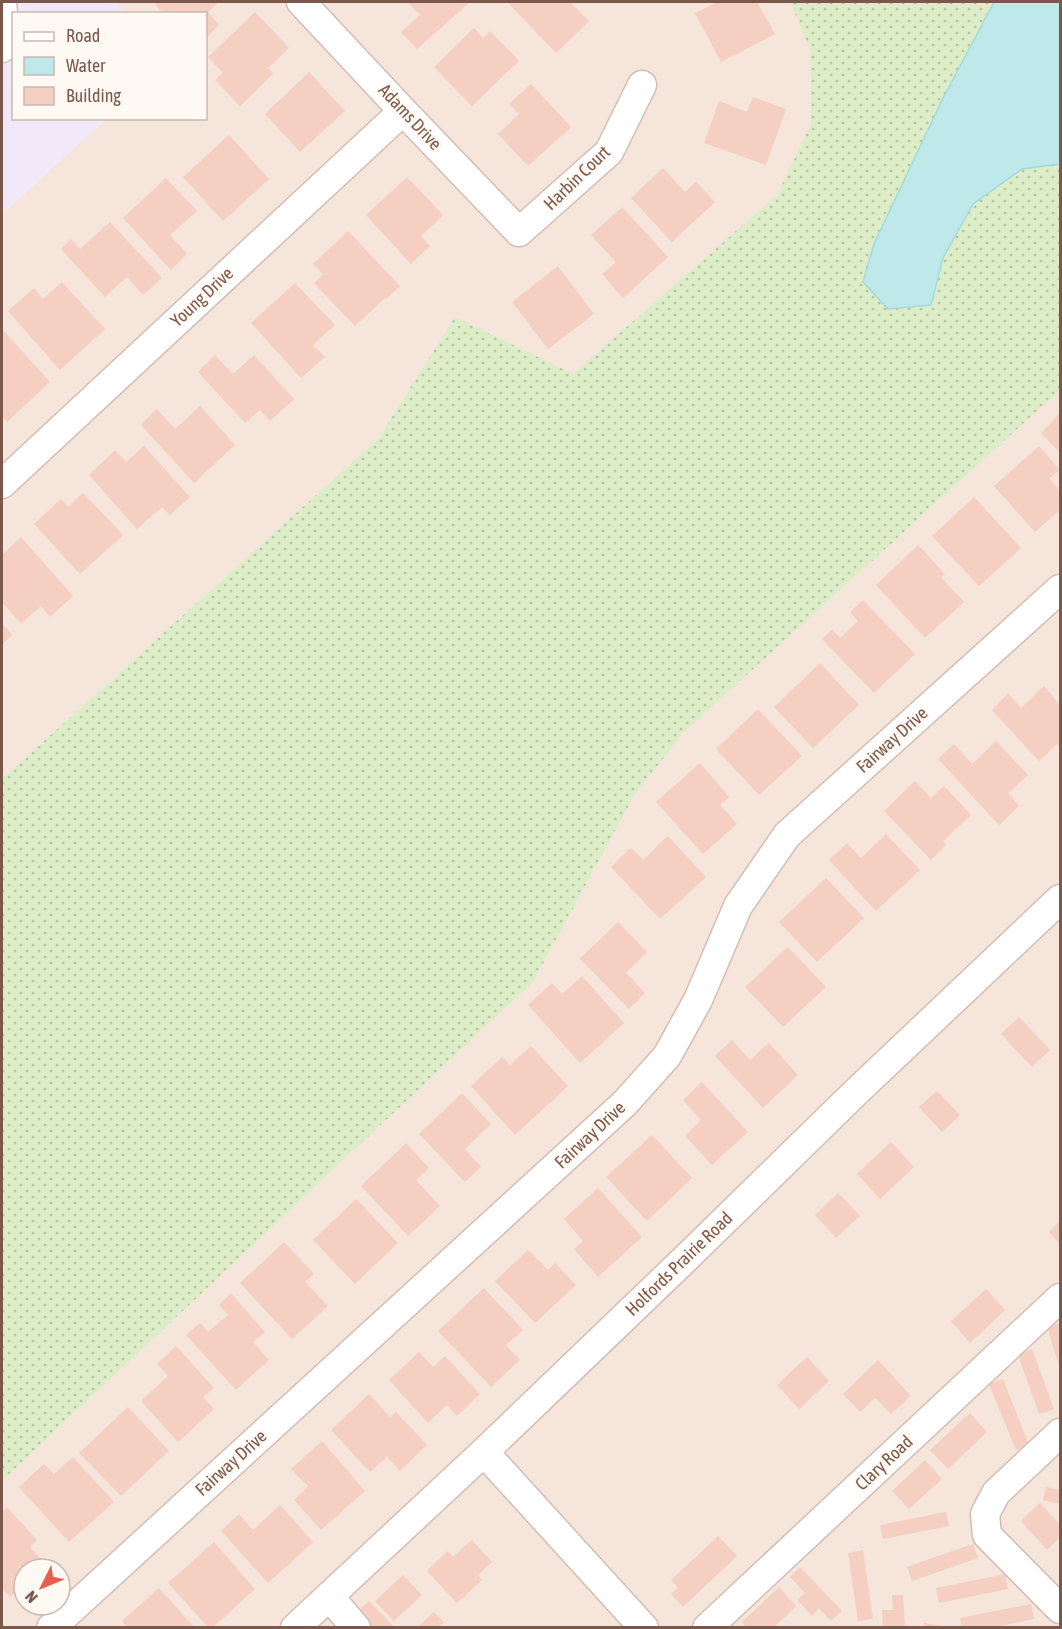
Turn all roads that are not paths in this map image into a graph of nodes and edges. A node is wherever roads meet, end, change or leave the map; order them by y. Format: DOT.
graph roads {
  1 [pos="2,2"];
  2 [pos="302,2"];
  3 [pos="2,48"];
  4 [pos="642,85"];
  5 [pos="403,111"];
  6 [pos="519,232"];
  7 [pos="2,484"];
  8 [pos="1060,590"];
  9 [pos="1058,905"];
  10 [pos="1060,1298"];
  11 [pos="1060,1434"];
  12 [pos="484,1452"];
  13 [pos="329,1596"];
  14 [pos="1060,1609"];
  15 [pos="51,1628"];
  16 [pos="295,1628"];
  17 [pos="356,1628"];
  18 [pos="644,1628"];
  19 [pos="707,1628"];
  1 -- 3 [label="street"];
  2 -- 5 [label="street, Adams Drive"];
  4 -- 6 [label="street, Harbin Court"];
  5 -- 6 [label="street, Adams Drive"];
  5 -- 7 [label="street, Young Drive"];
  8 -- 15 [label="street, Fairway Drive"];
  9 -- 12 [label="street, Holfords Prairie Road"];
  10 -- 19 [label="street, Clary Road"];
  11 -- 14 [label="street"];
  12 -- 13 [label="street, Holfords Prairie Road"];
  12 -- 18 [label="street"];
  13 -- 16 [label="street, Holfords Prairie Road"];
  13 -- 17 [label="street"];
}
